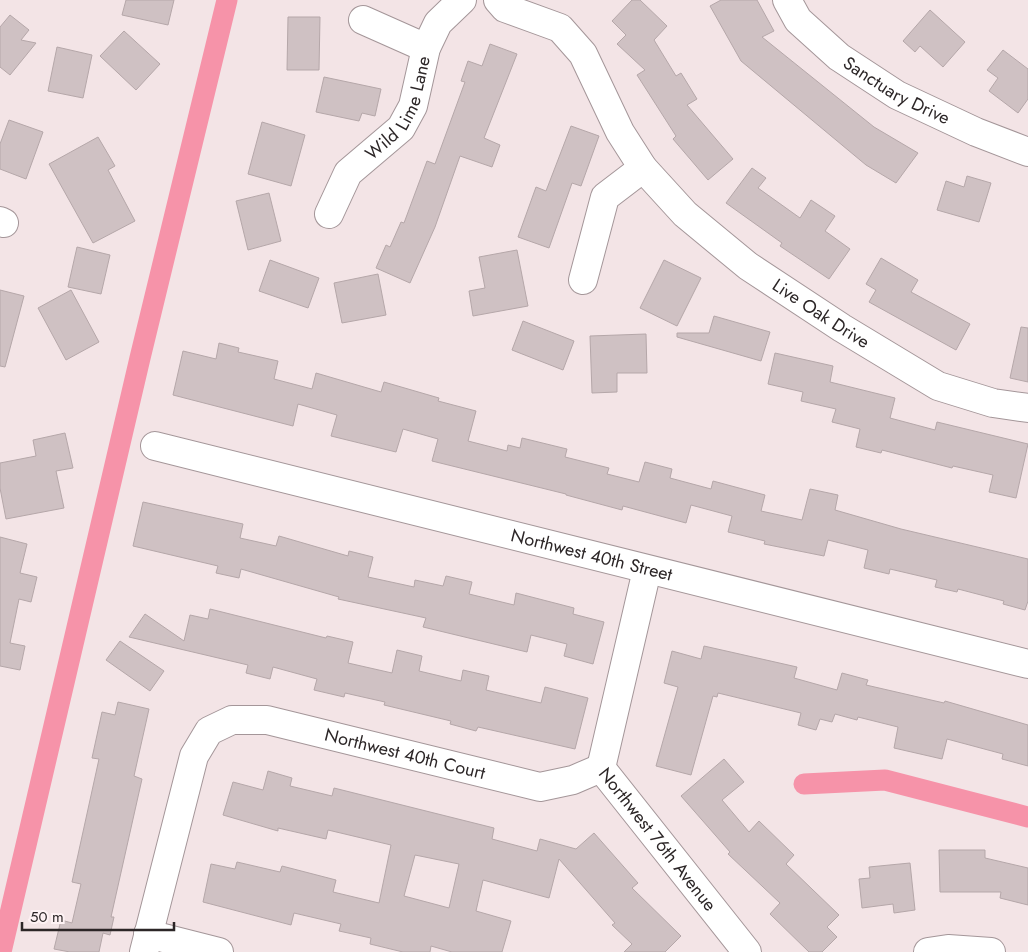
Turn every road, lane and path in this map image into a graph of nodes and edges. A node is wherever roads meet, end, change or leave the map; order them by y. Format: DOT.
graph roads {
  1 [pos="462,0"];
  2 [pos="498,0"];
  3 [pos="787,0"];
  4 [pos="363,20"];
  5 [pos="426,48"];
  6 [pos="1028,152"];
  7 [pos="643,168"];
  8 [pos="329,214"];
  9 [pos="582,280"];
  10 [pos="1028,408"];
  11 [pos="155,446"];
  12 [pos="647,570"];
  13 [pos="1028,664"];
  14 [pos="601,768"];
  15 [pos="146,943"];
  16 [pos="219,952"];
  17 [pos="747,952"];
  18 [pos="928,952"];
  19 [pos="991,952"];
  1 -- 5 [label="street, Wild Lime Lane"];
  2 -- 7 [label="street, Live Oak Drive"];
  3 -- 6 [label="street, Sanctuary Drive"];
  4 -- 5 [label="street"];
  5 -- 8 [label="street, Wild Lime Lane"];
  7 -- 9 [label="street"];
  7 -- 10 [label="street, Live Oak Drive"];
  11 -- 12 [label="street, Northwest 40th Street"];
  12 -- 13 [label="street, Northwest 40th Street"];
  12 -- 14 [label="street, Northwest 76th Avenue"];
  14 -- 15 [label="street, Northwest 40th Court"];
  14 -- 17 [label="street, Northwest 76th Avenue"];
  15 -- 16 [label="street"];
  18 -- 19 [label="street"];
}
